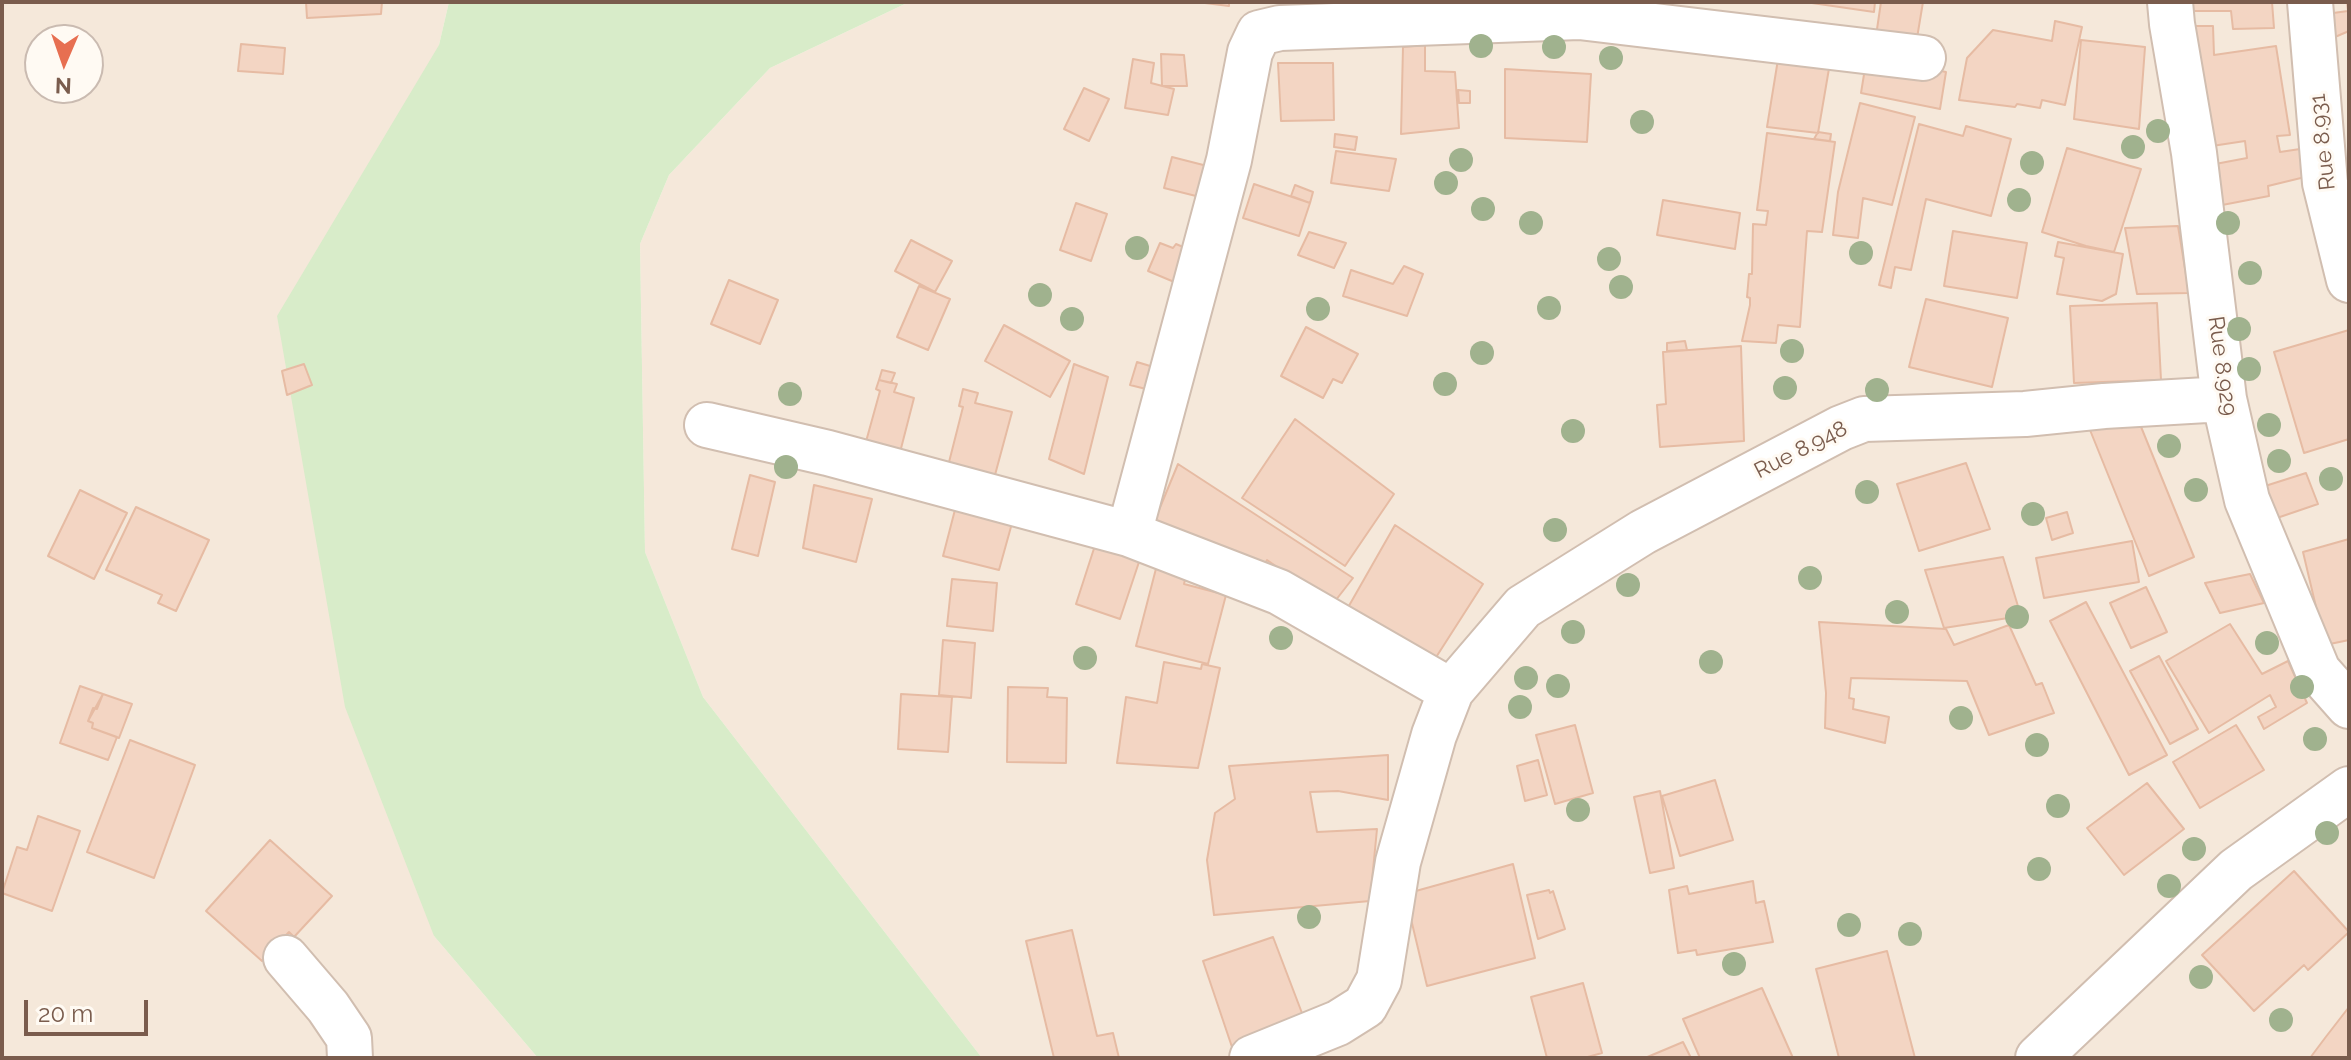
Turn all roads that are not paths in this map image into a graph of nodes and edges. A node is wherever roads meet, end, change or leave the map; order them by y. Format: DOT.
graph roads {
  1 [pos="2170,2"];
  2 [pos="2310,2"];
  3 [pos="1923,58"];
  4 [pos="2349,280"];
  5 [pos="2224,399"];
  6 [pos="707,425"];
  7 [pos="1129,534"];
  8 [pos="1451,691"];
  9 [pos="2349,706"];
  10 [pos="2349,789"];
  11 [pos="286,958"];
  12 [pos="350,1058"];
  13 [pos="1252,1058"];
  14 [pos="2038,1058"];
  1 -- 5 [label="street, Rue 8.929"];
  2 -- 4 [label="street, Rue 8.931"];
  3 -- 7 [label="street"];
  5 -- 8 [label="street, Rue 8.948"];
  5 -- 9 [label="street, Rue 8.929"];
  6 -- 7 [label="street"];
  7 -- 8 [label="street"];
  8 -- 13 [label="street, Rue 8.948"];
  10 -- 14 [label="street"];
  11 -- 12 [label="street"];
}
